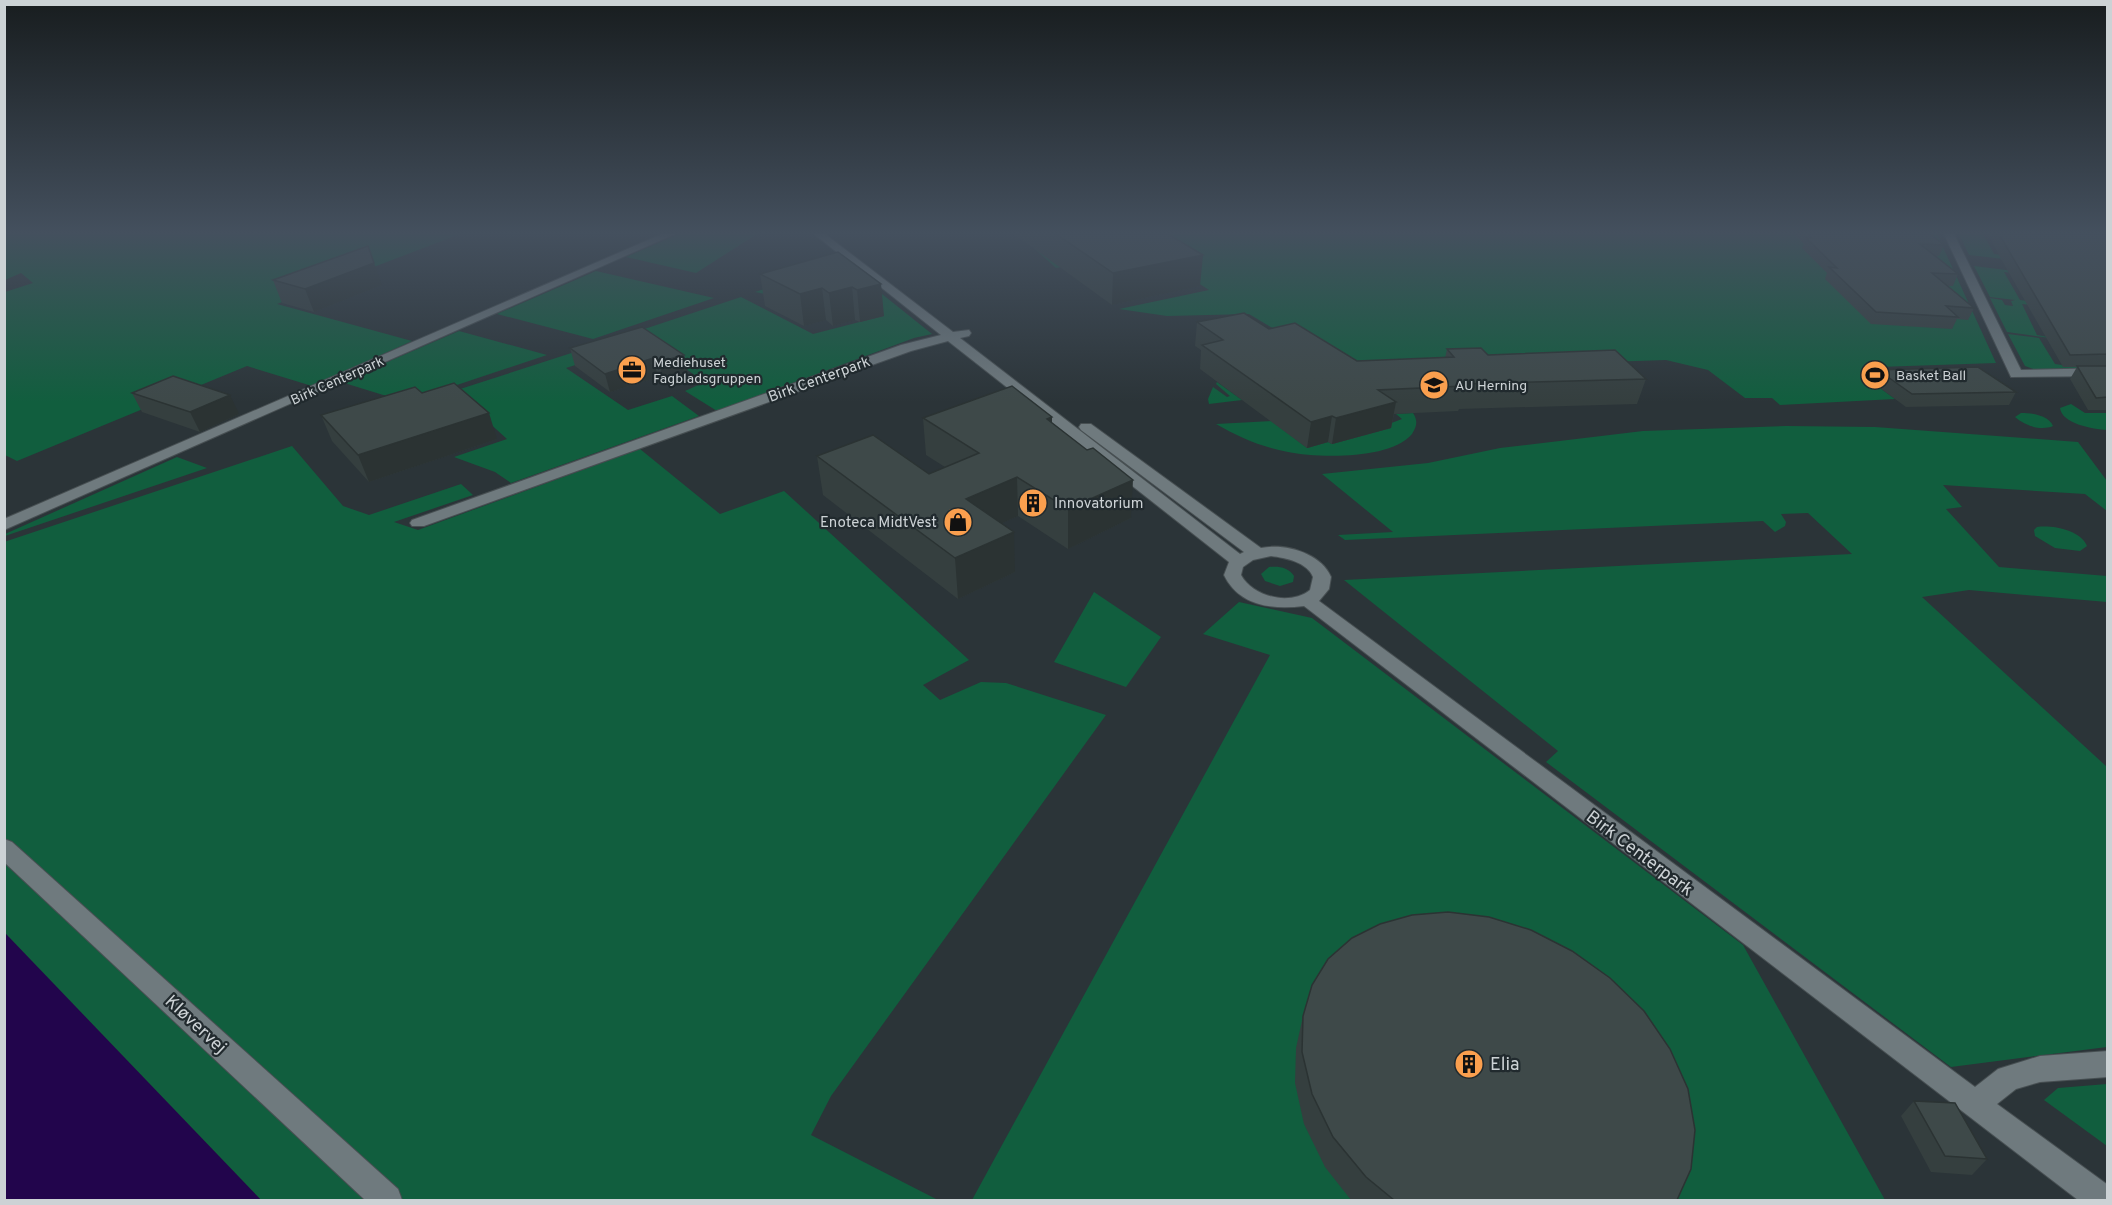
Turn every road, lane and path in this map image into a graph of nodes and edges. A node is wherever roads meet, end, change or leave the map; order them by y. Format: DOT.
graph roads {
  1 [pos="541,290"];
  2 [pos="896,290"];
  3 [pos="902,290"];
  4 [pos="1976,290"];
  5 [pos="958,335"];
  6 [pos="2108,372"];
  7 [pos="418,522"];
  8 [pos="4,525"];
  9 [pos="1256,553"];
  10 [pos="1238,561"];
  11 [pos="1307,600"];
  12 [pos="4,848"];
  13 [pos="2108,1064"];
  14 [pos="1974,1106"];
  15 [pos="387,1200"];
  16 [pos="2102,1200"];
  1 -- 8 [label="street, Birk Centerpark"];
  2 -- 5 [label="street"];
  3 -- 5 [label="street"];
  4 -- 6 [label="street"];
  5 -- 7 [label="street, Birk Centerpark"];
  5 -- 9 [label="street"];
  5 -- 10 [label="street"];
  9 -- 10 [label="street"];
  9 -- 11 [label="street"];
  10 -- 11 [label="street"];
  11 -- 14 [label="street, Birk Centerpark"];
  12 -- 15 [label="street, Kløvervej"];
  13 -- 14 [label="street"];
  14 -- 16 [label="street, Birk Centerpark"];
}
